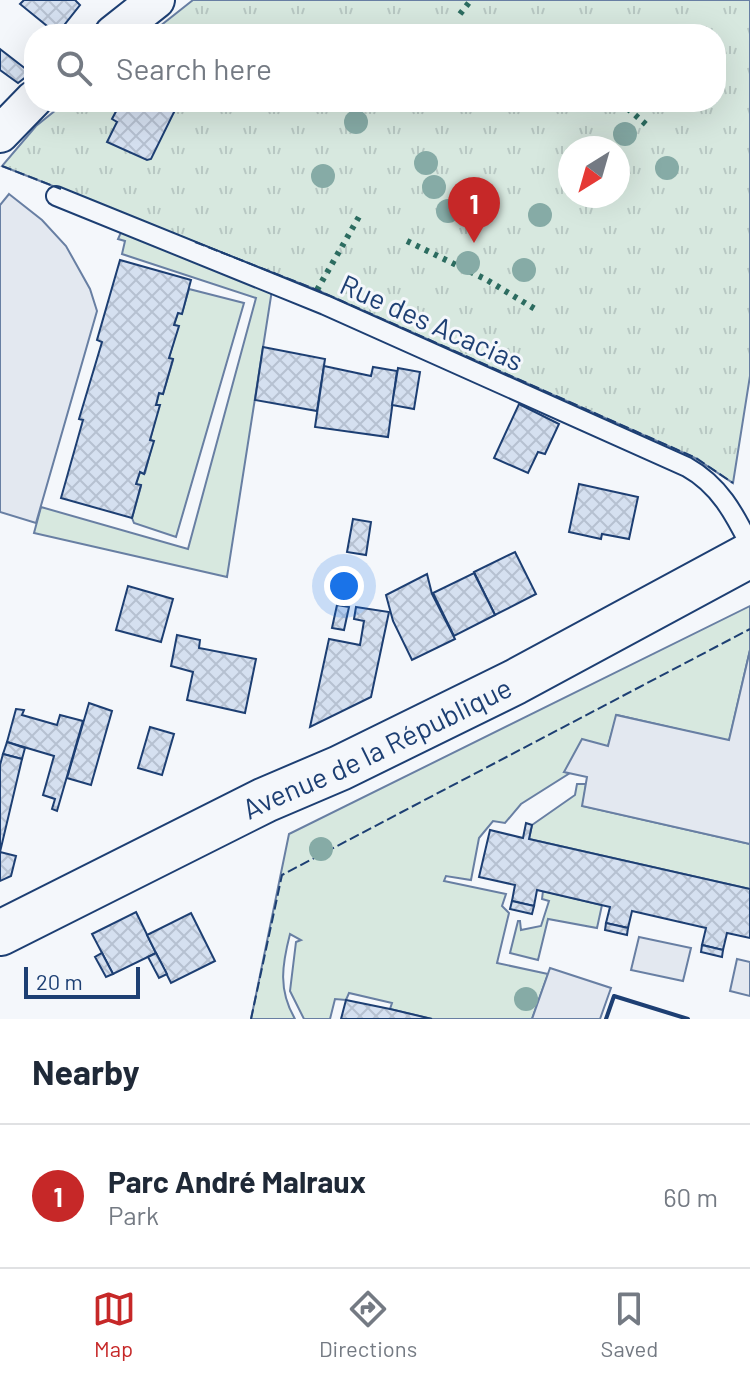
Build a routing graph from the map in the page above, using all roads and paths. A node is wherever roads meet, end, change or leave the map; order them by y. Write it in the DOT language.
graph roads {
  1 [pos="156,0"];
  2 [pos="126,24"];
  3 [pos="24,109"];
  4 [pos="0,134"];
  5 [pos="56,196"];
  6 [pos="750,545"];
  7 [pos="750,555"];
  8 [pos="0,933"];
  1 -- 2 [label="street"];
  3 -- 4 [label="street"];
  5 -- 6 [label="lane, Rue des Acacias"];
  7 -- 8 [label="street, Avenue de la République"];
}
